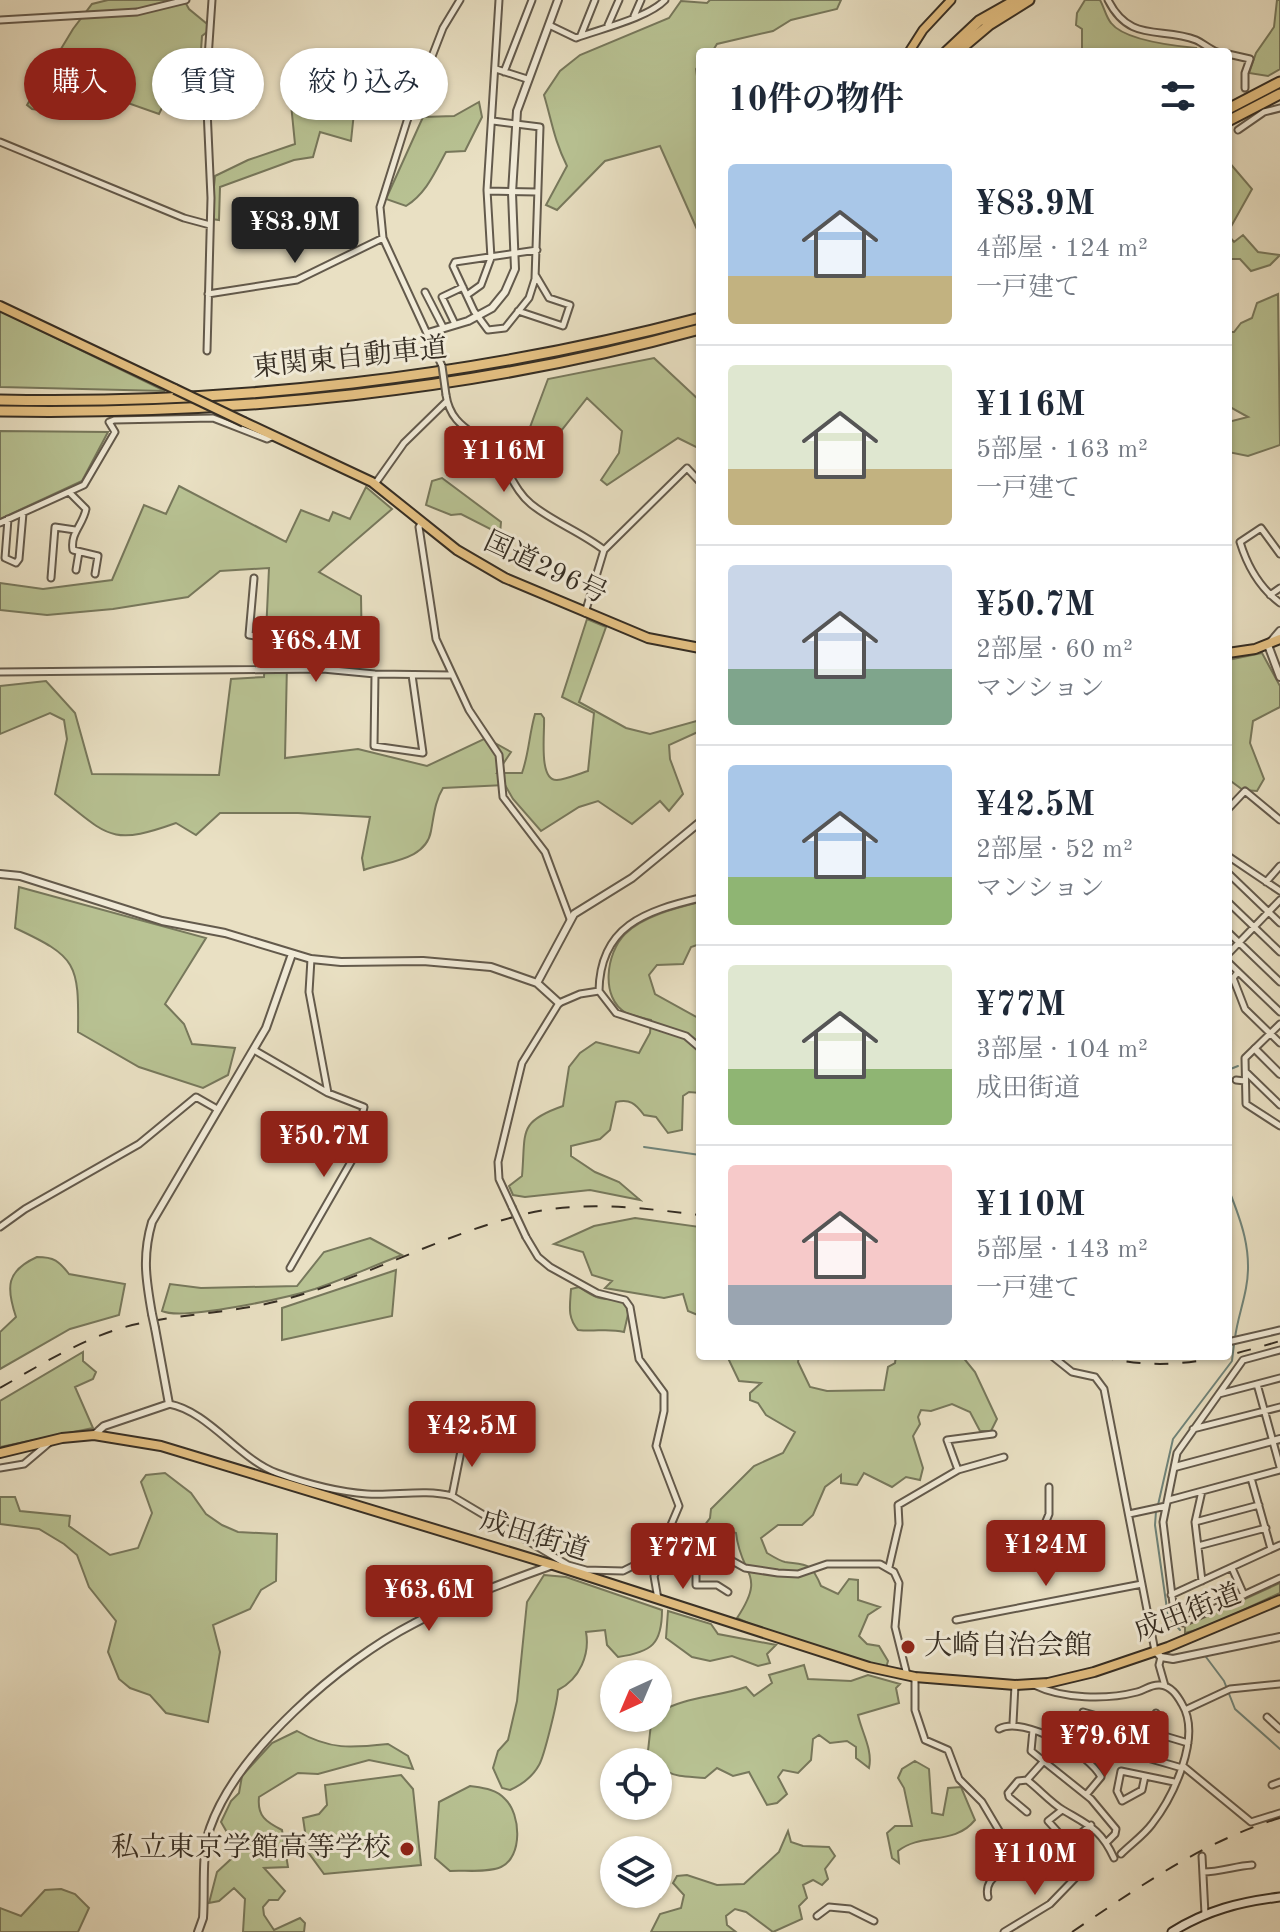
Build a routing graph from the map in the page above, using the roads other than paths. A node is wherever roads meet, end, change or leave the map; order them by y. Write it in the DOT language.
graph roads {
  1 [pos="186,0"];
  2 [pos="212,0"];
  3 [pos="460,0"];
  4 [pos="499,0"];
  5 [pos="532,0"];
  6 [pos="558,0"];
  7 [pos="595,0"];
  8 [pos="619,0"];
  9 [pos="641,0"];
  10 [pos="665,0"];
  11 [pos="944,0"];
  12 [pos="951,0"];
  13 [pos="1016,0"];
  14 [pos="1029,0"];
  15 [pos="1108,0"];
  16 [pos="633,17"];
  17 [pos="0,20"];
  18 [pos="549,25"];
  19 [pos="608,26"];
  20 [pos="581,36"];
  21 [pos="909,48"];
  22 [pos="910,48"];
  23 [pos="950,48"];
  24 [pos="962,48"];
  25 [pos="1207,48"];
  26 [pos="1232,55"];
  27 [pos="496,69"];
  28 [pos="504,72"];
  29 [pos="527,79"];
  30 [pos="1280,82"];
  31 [pos="1245,88"];
  32 [pos="1280,94"];
  33 [pos="1232,107"];
  34 [pos="1280,108"];
  35 [pos="493,121"];
  36 [pos="1232,121"];
  37 [pos="1232,123"];
  38 [pos="516,124"];
  39 [pos="0,142"];
  40 [pos="487,191"];
  41 [pos="537,192"];
  42 [pos="512,193"];
  43 [pos="210,225"];
  44 [pos="383,238"];
  45 [pos="537,250"];
  46 [pos="515,254"];
  47 [pos="491,258"];
  48 [pos="535,275"];
  49 [pos="463,287"];
  50 [pos="425,292"];
  51 [pos="208,294"];
  52 [pos="467,295"];
  53 [pos="0,306"];
  54 [pos="518,311"];
  55 [pos="477,316"];
  56 [pos="696,319"];
  57 [pos="455,324"];
  58 [pos="443,327"];
  59 [pos="696,330"];
  60 [pos="428,333"];
  61 [pos="207,351"];
  62 [pos="447,398"];
  63 [pos="0,400"];
  64 [pos="0,411"];
  65 [pos="274,436"];
  66 [pos="696,478"];
  67 [pos="375,484"];
  68 [pos="69,492"];
  69 [pos="23,513"];
  70 [pos="8,519"];
  71 [pos="422,522"];
  72 [pos="0,523"];
  73 [pos="76,530"];
  74 [pos="604,550"];
  75 [pos="79,552"];
  76 [pos="1280,554"];
  77 [pos="76,570"];
  78 [pos="95,574"];
  79 [pos="51,578"];
  80 [pos="254,578"];
  81 [pos="1280,588"];
  82 [pos="1270,595"];
  83 [pos="1280,603"];
  84 [pos="585,613"];
  85 [pos="1280,631"];
  86 [pos="1280,639"];
  87 [pos="1268,645"];
  88 [pos="696,647"];
  89 [pos="1232,652"];
  90 [pos="259,669"];
  91 [pos="0,672"];
  92 [pos="375,674"];
  93 [pos="412,675"];
  94 [pos="452,675"];
  95 [pos="1280,677"];
  96 [pos="1232,805"];
  97 [pos="1280,820"];
  98 [pos="696,825"];
  99 [pos="1232,859"];
  100 [pos="1280,866"];
  101 [pos="0,874"];
  102 [pos="1232,877"];
  103 [pos="1266,882"];
  104 [pos="1280,891"];
  105 [pos="696,899"];
  106 [pos="1280,900"];
  107 [pos="1232,906"];
  108 [pos="1269,912"];
  109 [pos="570,919"];
  110 [pos="1280,923"];
  111 [pos="1254,928"];
  112 [pos="1232,936"];
  113 [pos="1239,943"];
  114 [pos="1232,950"];
  115 [pos="1280,952"];
  116 [pos="292,954"];
  117 [pos="311,959"];
  118 [pos="1232,966"];
  119 [pos="1238,972"];
  120 [pos="1280,982"];
  121 [pos="537,983"];
  122 [pos="599,991"];
  123 [pos="559,1003"];
  124 [pos="1280,1012"];
  125 [pos="1280,1024"];
  126 [pos="1270,1033"];
  127 [pos="1280,1043"];
  128 [pos="696,1045"];
  129 [pos="1255,1049"];
  130 [pos="254,1050"];
  131 [pos="1245,1072"];
  132 [pos="1280,1074"];
  133 [pos="1236,1080"];
  134 [pos="1245,1081"];
  135 [pos="328,1093"];
  136 [pos="1280,1105"];
  137 [pos="217,1109"];
  138 [pos="1280,1126"];
  139 [pos="0,1227"];
  140 [pos="290,1268"];
  141 [pos="1280,1330"];
  142 [pos="1232,1341"];
  143 [pos="1280,1350"];
  144 [pos="1057,1360"];
  145 [pos="1280,1378"];
  146 [pos="1257,1384"];
  147 [pos="1217,1395"];
  148 [pos="169,1404"];
  149 [pos="1280,1407"];
  150 [pos="1265,1412"];
  151 [pos="1192,1429"];
  152 [pos="470,1434"];
  153 [pos="993,1434"];
  154 [pos="94,1435"];
  155 [pos="1277,1440"];
  156 [pos="51,1441"];
  157 [pos="0,1453"];
  158 [pos="1004,1457"];
  159 [pos="1175,1467"];
  160 [pos="0,1468"];
  161 [pos="1280,1469"];
  162 [pos="958,1470"];
  163 [pos="1251,1478"];
  164 [pos="1049,1487"];
  165 [pos="1202,1491"];
  166 [pos="452,1496"];
  167 [pos="1167,1503"];
  168 [pos="1259,1505"];
  169 [pos="1129,1514"];
  170 [pos="1195,1522"];
  171 [pos="1044,1526"];
  172 [pos="1266,1528"];
  173 [pos="1280,1545"];
  174 [pos="1198,1546"];
  175 [pos="696,1548"];
  176 [pos="668,1549"];
  177 [pos="1271,1549"];
  178 [pos="553,1565"];
  179 [pos="566,1567"];
  180 [pos="889,1567"];
  181 [pos="1232,1568"];
  182 [pos="1280,1578"];
  183 [pos="1202,1581"];
  184 [pos="1142,1584"];
  185 [pos="728,1592"];
  186 [pos="1171,1595"];
  187 [pos="1244,1595"];
  188 [pos="657,1600"];
  189 [pos="1280,1600"];
  190 [pos="956,1620"];
  191 [pos="1280,1637"];
  192 [pos="1158,1654"];
  193 [pos="911,1677"];
  194 [pos="1033,1684"];
  195 [pos="1280,1684"];
  196 [pos="1015,1685"];
  197 [pos="1165,1686"];
  198 [pos="1185,1710"];
  199 [pos="1156,1713"];
  200 [pos="1267,1717"];
  201 [pos="1013,1723"];
  202 [pos="999,1729"];
  203 [pos="1280,1729"];
  204 [pos="1033,1730"];
  205 [pos="1151,1732"];
  206 [pos="1075,1738"];
  207 [pos="1188,1743"];
  208 [pos="1072,1750"];
  209 [pos="1043,1762"];
  210 [pos="1182,1767"];
  211 [pos="1145,1776"];
  212 [pos="1027,1780"];
  213 [pos="1174,1782"];
  214 [pos="1280,1782"];
  215 [pos="1272,1785"];
  216 [pos="1086,1795"];
  217 [pos="1062,1810"];
  218 [pos="1027,1812"];
  219 [pos="1280,1813"];
  220 [pos="1091,1825"];
  221 [pos="1107,1842"];
  222 [pos="1068,1843"];
  223 [pos="1121,1854"];
  224 [pos="1014,1856"];
  225 [pos="1202,1856"];
  226 [pos="1072,1857"];
  227 [pos="1114,1858"];
  228 [pos="1252,1865"];
  229 [pos="1203,1872"];
  230 [pos="988,1897"];
  231 [pos="1280,1897"];
  232 [pos="1205,1914"];
  233 [pos="817,1916"];
  234 [pos="874,1921"];
  235 [pos="198,1932"];
  236 [pos="1004,1932"];
  237 [pos="1172,1932"];
  1 -- 17 [label="street"];
  2 -- 43 [label="street"];
  3 -- 44 [label="street"];
  4 -- 27 [label="street"];
  5 -- 28 [label="street"];
  6 -- 18 [label="street"];
  7 -- 20 [label="street"];
  8 -- 19 [label="street"];
  9 -- 16 [label="street"];
  10 -- 16 [label="street"];
  11 -- 21 [label="main road"];
  12 -- 22 [label="main road"];
  13 -- 23 [label="highway"];
  14 -- 24 [label="highway"];
  15 -- 25 [label="street"];
  16 -- 19 [label="street"];
  18 -- 20 [label="street"];
  18 -- 29 [label="street"];
  19 -- 20 [label="street"];
  26 -- 31 [label="street"];
  27 -- 28 [label="street"];
  27 -- 35 [label="street"];
  28 -- 29 [label="street"];
  29 -- 38 [label="street"];
  30 -- 33 [label="highway"];
  32 -- 36 [label="highway"];
  34 -- 37 [label="street"];
  35 -- 38 [label="street"];
  35 -- 40 [label="street"];
  38 -- 41 [label="street"];
  38 -- 42 [label="street"];
  39 -- 43 [label="street"];
  40 -- 42 [label="street"];
  40 -- 47 [label="street"];
  41 -- 42 [label="street"];
  41 -- 45 [label="street"];
  42 -- 46 [label="street"];
  43 -- 51 [label="street"];
  44 -- 51 [label="street"];
  44 -- 60 [label="street"];
  45 -- 46 [label="street"];
  45 -- 48 [label="street"];
  46 -- 47 [label="street"];
  46 -- 55 [label="street"];
  47 -- 49 [label="street"];
  47 -- 52 [label="street"];
  48 -- 54 [label="street"];
  48 -- 54 [label="street"];
  49 -- 52 [label="street"];
  49 -- 57 [label="street"];
  50 -- 58 [label="street"];
  51 -- 61 [label="street"];
  52 -- 55 [label="street"];
  53 -- 65 [label="highway, 国道296号, bridge"];
  54 -- 55 [label="street"];
  55 -- 57 [label="street"];
  56 -- 63 [label="highway, 東関東自動車道"];
  57 -- 58 [label="street"];
  58 -- 60 [label="street"];
  59 -- 64 [label="highway, 東関東自動車道"];
  60 -- 62 [label="street, bridge"];
  62 -- 67 [label="street"];
  62 -- 74 [label="street"];
  65 -- 67 [label="highway, 国道296号"];
  65 -- 68 [label="street"];
  66 -- 74 [label="street"];
  67 -- 71 [label="highway, 国道296号"];
  68 -- 69 [label="street"];
  68 -- 73 [label="street"];
  69 -- 70 [label="street"];
  69 -- 70 [label="street"];
  70 -- 72 [label="street"];
  71 -- 84 [label="highway, 国道296号"];
  71 -- 94 [label="street"];
  73 -- 75 [label="street"];
  73 -- 79 [label="street"];
  74 -- 84 [label="street"];
  75 -- 77 [label="street"];
  75 -- 78 [label="street"];
  76 -- 82 [label="street"];
  80 -- 90 [label="street"];
  81 -- 82 [label="street"];
  82 -- 83 [label="street"];
  84 -- 88 [label="highway, 国道296号"];
  85 -- 87 [label="street"];
  86 -- 87 [label="highway"];
  87 -- 89 [label="highway"];
  87 -- 95 [label="street"];
  90 -- 91 [label="street"];
  90 -- 92 [label="street"];
  92 -- 93 [label="street"];
  92 -- 93 [label="street"];
  93 -- 94 [label="street"];
  94 -- 109 [label="street"];
  96 -- 97 [label="street"];
  98 -- 109 [label="street"];
  99 -- 103 [label="street"];
  100 -- 103 [label="street"];
  101 -- 116 [label="street"];
  102 -- 108 [label="street"];
  103 -- 104 [label="street"];
  105 -- 122 [label="street"];
  106 -- 108 [label="street"];
  107 -- 111 [label="street"];
  108 -- 110 [label="street"];
  108 -- 111 [label="street"];
  109 -- 121 [label="street"];
  111 -- 113 [label="street"];
  111 -- 115 [label="street"];
  112 -- 113 [label="street"];
  113 -- 114 [label="street"];
  113 -- 120 [label="street"];
  116 -- 117 [label="street"];
  116 -- 130 [label="street"];
  117 -- 121 [label="street"];
  117 -- 135 [label="street"];
  118 -- 119 [label="street"];
  119 -- 124 [label="street"];
  119 -- 126 [label="street"];
  121 -- 123 [label="street"];
  122 -- 123 [label="street"];
  122 -- 128 [label="street"];
  123 -- 176 [label="street, bridge"];
  125 -- 126 [label="street"];
  126 -- 127 [label="street"];
  126 -- 129 [label="street"];
  129 -- 131 [label="street"];
  129 -- 132 [label="street"];
  130 -- 135 [label="street"];
  130 -- 137 [label="street"];
  131 -- 134 [label="street"];
  131 -- 136 [label="street"];
  133 -- 134 [label="street"];
  134 -- 138 [label="street"];
  135 -- 140 [label="street"];
  137 -- 139 [label="street"];
  137 -- 148 [label="street, bridge"];
  141 -- 142 [label="street"];
  143 -- 147 [label="street"];
  144 -- 169 [label="street"];
  145 -- 146 [label="street"];
  146 -- 147 [label="street"];
  146 -- 150 [label="street"];
  147 -- 151 [label="street"];
  148 -- 154 [label="street"];
  148 -- 166 [label="street"];
  149 -- 150 [label="street"];
  150 -- 151 [label="street"];
  150 -- 155 [label="street"];
  151 -- 159 [label="street"];
  152 -- 166 [label="street"];
  153 -- 162 [label="street"];
  154 -- 156 [label="highway, 成田街道"];
  154 -- 178 [label="highway, 成田街道"];
  155 -- 159 [label="street"];
  155 -- 161 [label="street"];
  156 -- 157 [label="highway, 成田街道"];
  156 -- 160 [label="street"];
  158 -- 162 [label="street"];
  159 -- 167 [label="street"];
  161 -- 163 [label="street"];
  162 -- 180 [label="street"];
  163 -- 165 [label="street"];
  163 -- 168 [label="street"];
  164 -- 171 [label="street"];
  165 -- 167 [label="street"];
  165 -- 170 [label="street"];
  166 -- 179 [label="street"];
  167 -- 169 [label="street"];
  167 -- 186 [label="street"];
  168 -- 170 [label="street"];
  168 -- 172 [label="street"];
  169 -- 184 [label="street"];
  170 -- 174 [label="street"];
  172 -- 174 [label="street"];
  172 -- 177 [label="street"];
  173 -- 177 [label="street"];
  174 -- 183 [label="street"];
  175 -- 176 [label="street"];
  175 -- 180 [label="street"];
  175 -- 185 [label="street"];
  176 -- 179 [label="street"];
  176 -- 188 [label="street"];
  177 -- 181 [label="street"];
  178 -- 179 [label="highway, 成田街道"];
  178 -- 235 [label="street"];
  179 -- 188 [label="highway, 成田街道"];
  180 -- 193 [label="street"];
  181 -- 183 [label="street"];
  181 -- 187 [label="street"];
  182 -- 187 [label="street"];
  183 -- 186 [label="street"];
  184 -- 190 [label="street"];
  184 -- 192 [label="street"];
  186 -- 187 [label="street"];
  188 -- 193 [label="highway, 成田街道"];
  189 -- 192 [label="highway, 成田街道"];
  191 -- 192 [label="street"];
  192 -- 194 [label="highway, 成田街道"];
  192 -- 197 [label="street"];
  193 -- 196 [label="highway, 成田街道"];
  193 -- 224 [label="street"];
  194 -- 196 [label="highway, 成田街道"];
  194 -- 197 [label="street"];
  195 -- 198 [label="street"];
  196 -- 201 [label="street"];
  197 -- 198 [label="street"];
  198 -- 207 [label="street"];
  199 -- 205 [label="street"];
  200 -- 203 [label="street"];
  201 -- 202 [label="street"];
  201 -- 204 [label="street"];
  204 -- 208 [label="street"];
  204 -- 209 [label="street"];
  205 -- 207 [label="street"];
  205 -- 210 [label="street"];
  206 -- 206 [label="street"];
  206 -- 208 [label="street"];
  207 -- 210 [label="street"];
  208 -- 216 [label="street"];
  209 -- 212 [label="street"];
  209 -- 216 [label="street"];
  210 -- 213 [label="street"];
  210 -- 219 [label="street"];
  211 -- 211 [label="street"];
  211 -- 213 [label="street"];
  212 -- 217 [label="street"];
  212 -- 218 [label="street"];
  213 -- 223 [label="street"];
  214 -- 215 [label="street"];
  216 -- 221 [label="street"];
  217 -- 220 [label="street"];
  217 -- 222 [label="street"];
  220 -- 221 [label="street"];
  220 -- 222 [label="street"];
  221 -- 227 [label="street"];
  222 -- 226 [label="street"];
  224 -- 226 [label="street"];
  224 -- 230 [label="street"];
  225 -- 229 [label="street"];
  226 -- 236 [label="street"];
  228 -- 229 [label="street"];
  229 -- 232 [label="street"];
  231 -- 232 [label="main road"];
  232 -- 237 [label="main road"];
  233 -- 234 [label="street"];
}
